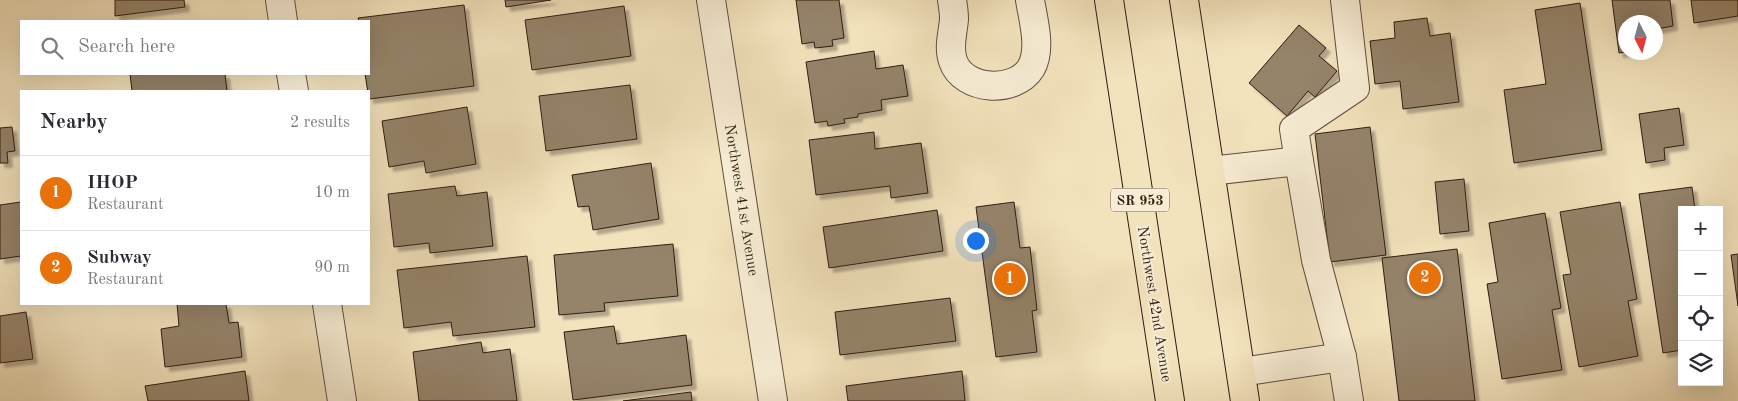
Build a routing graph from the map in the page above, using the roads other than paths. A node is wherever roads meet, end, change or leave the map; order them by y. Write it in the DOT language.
graph roads {
  1 [pos="280,0"];
  2 [pos="711,0"];
  3 [pos="952,0"];
  4 [pos="1030,0"];
  5 [pos="1108,0"];
  6 [pos="1184,0"];
  7 [pos="1345,0"];
  8 [pos="283,20"];
  9 [pos="291,75"];
  10 [pos="294,90"];
  11 [pos="1299,161"];
  12 [pos="1210,171"];
  13 [pos="327,305"];
  14 [pos="1342,357"];
  15 [pos="1241,372"];
  16 [pos="342,401"];
  17 [pos="773,401"];
  18 [pos="1170,401"];
  19 [pos="1245,401"];
  20 [pos="1349,401"];
  1 -- 8 [label="street"];
  2 -- 17 [label="street, Northwest 41st Avenue"];
  3 -- 4 [label="street"];
  5 -- 18 [label="main road, Northwest 42nd Avenue / SR 953"];
  6 -- 12 [label="main road"];
  7 -- 11 [label="street"];
  9 -- 10 [label="street"];
  11 -- 12 [label="street"];
  11 -- 14 [label="street"];
  12 -- 15 [label="main road"];
  13 -- 16 [label="street"];
  14 -- 15 [label="street"];
  14 -- 20 [label="street"];
  15 -- 19 [label="main road"];
}
